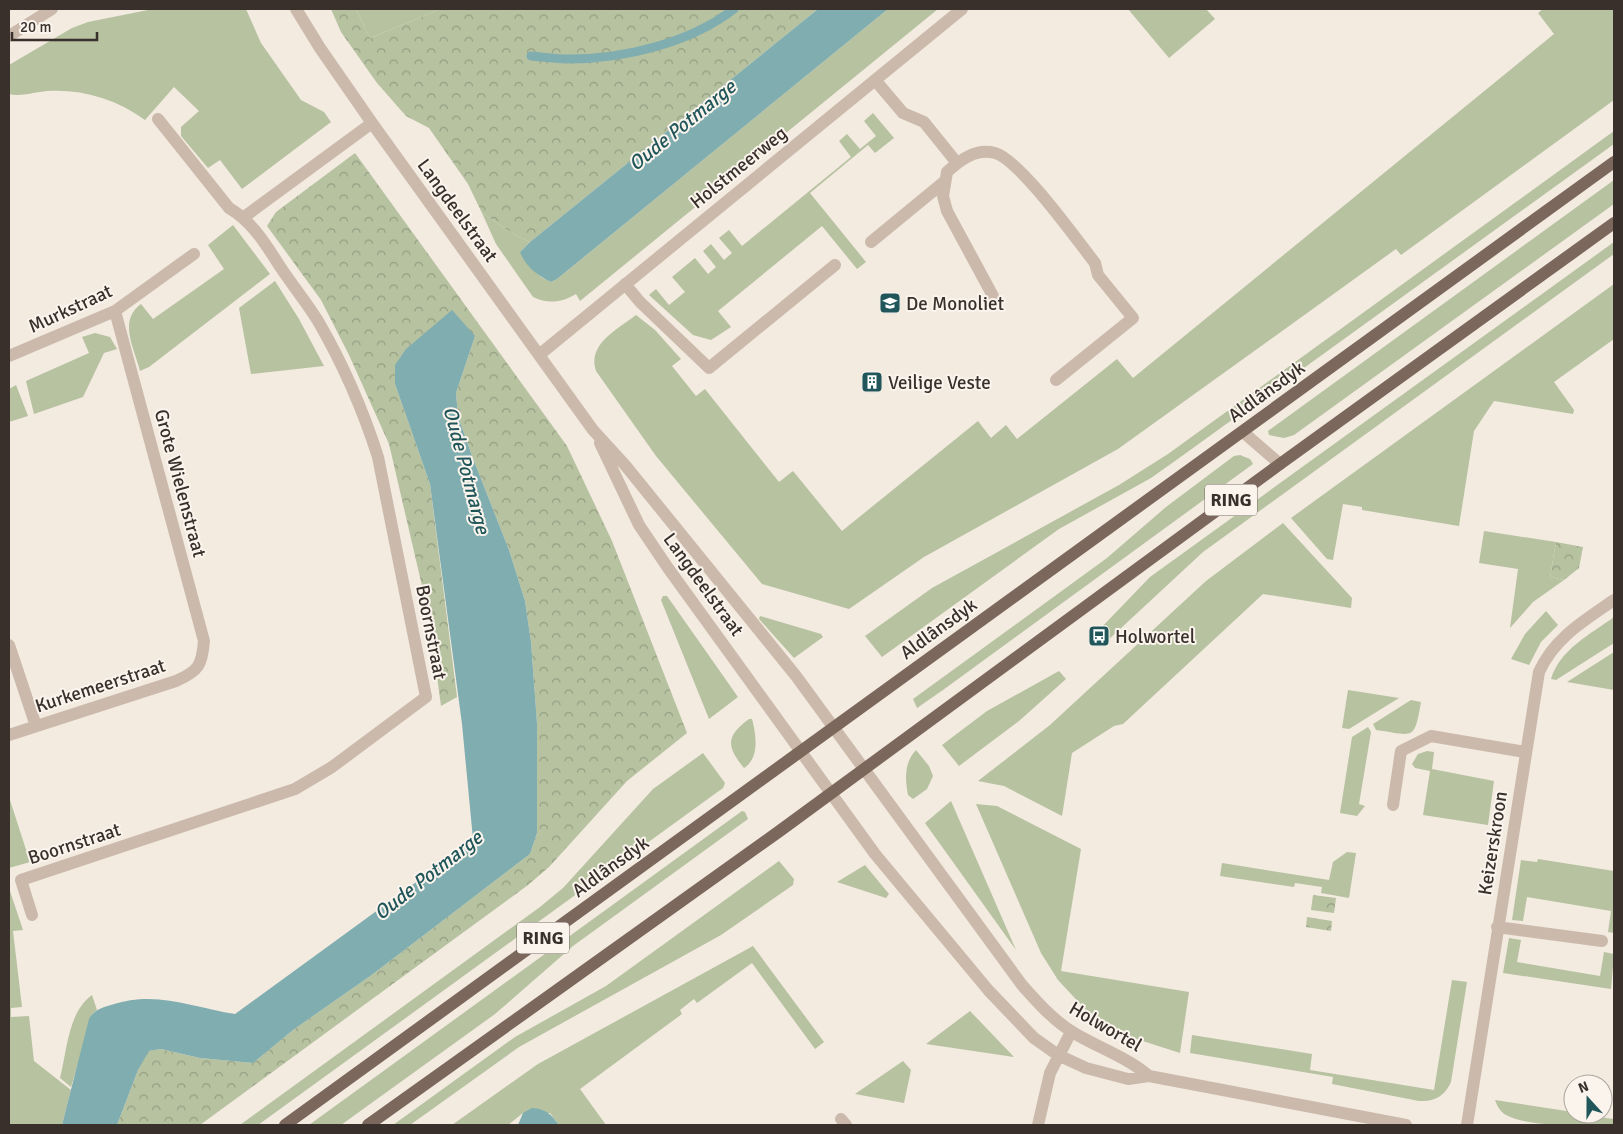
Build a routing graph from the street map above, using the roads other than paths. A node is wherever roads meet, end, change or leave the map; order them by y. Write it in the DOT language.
graph roads {
  1 [pos="296,9"];
  2 [pos="962,9"];
  3 [pos="50,10"];
  4 [pos="9,36"];
  5 [pos="875,80"];
  6 [pos="158,119"];
  7 [pos="372,123"];
  8 [pos="1614,162"];
  9 [pos="957,163"];
  10 [pos="944,182"];
  11 [pos="244,217"];
  12 [pos="1614,224"];
  13 [pos="871,242"];
  14 [pos="194,254"];
  15 [pos="835,265"];
  16 [pos="625,284"];
  17 [pos="993,296"];
  18 [pos="115,310"];
  19 [pos="539,354"];
  20 [pos="9,356"];
  21 [pos="1056,380"];
  22 [pos="594,430"];
  23 [pos="1243,432"];
  24 [pos="1280,464"];
  25 [pos="1614,600"];
  26 [pos="9,645"];
  27 [pos="200,666"];
  28 [pos="36,726"];
  29 [pos="833,727"];
  30 [pos="9,735"];
  31 [pos="801,750"];
  32 [pos="1525,752"];
  33 [pos="863,769"];
  34 [pos="831,793"];
  35 [pos="1393,805"];
  36 [pos="32,915"];
  37 [pos="1497,927"];
  38 [pos="1602,941"];
  39 [pos="1072,1032"];
  40 [pos="1058,1055"];
  41 [pos="1149,1076"];
  42 [pos="284,1125"];
  43 [pos="368,1125"];
  44 [pos="1038,1125"];
  45 [pos="1406,1125"];
  46 [pos="1466,1125"];
  1 -- 7 [label="street, Langdeelstraat"];
  2 -- 5 [label="street, Holstmeerweg"];
  3 -- 4 [label="street"];
  5 -- 9 [label="street"];
  5 -- 16 [label="street, Holstmeerweg"];
  6 -- 11 [label="street"];
  7 -- 11 [label="street"];
  7 -- 19 [label="street, Langdeelstraat"];
  8 -- 23 [label="main road, Aldlânsdyk / RING"];
  9 -- 10 [label="street"];
  9 -- 21 [label="street"];
  10 -- 13 [label="street"];
  10 -- 17 [label="street"];
  11 -- 36 [label="street, Boornstraat"];
  12 -- 24 [label="main road, RING"];
  14 -- 18 [label="street, Murkstraat"];
  15 -- 16 [label="street"];
  16 -- 19 [label="street, Holstmeerweg"];
  18 -- 20 [label="street, Murkstraat"];
  18 -- 27 [label="street, Grote Wielenstraat"];
  19 -- 22 [label="street, Langdeelstraat"];
  22 -- 29 [label="street, Langdeelstraat"];
  22 -- 31 [label="street, Langdeelstraat"];
  23 -- 24 [label="street"];
  23 -- 29 [label="main road, Aldlânsdyk / RING"];
  24 -- 33 [label="main road, RING"];
  25 -- 32 [label="street, Keizerskroon"];
  26 -- 28 [label="street"];
  27 -- 28 [label="street, Kurkemeerstraat"];
  28 -- 30 [label="street, Kurkemeerstraat"];
  29 -- 31 [label="main road, Aldlânsdyk / RING"];
  29 -- 33 [label="street, Langdeelstraat"];
  31 -- 34 [label="street, Langdeelstraat"];
  31 -- 42 [label="main road, Aldlânsdyk / RING"];
  32 -- 35 [label="street"];
  32 -- 37 [label="street, Keizerskroon"];
  33 -- 34 [label="main road, RING"];
  33 -- 39 [label="street, Holwortel"];
  34 -- 40 [label="street, Holwortel"];
  34 -- 43 [label="main road, RING"];
  37 -- 38 [label="street"];
  37 -- 46 [label="street, Keizerskroon"];
  39 -- 40 [label="street"];
  39 -- 41 [label="street, Holwortel"];
  40 -- 41 [label="street, Holwortel"];
  40 -- 44 [label="street"];
  41 -- 45 [label="street, Holwortel"];
}
